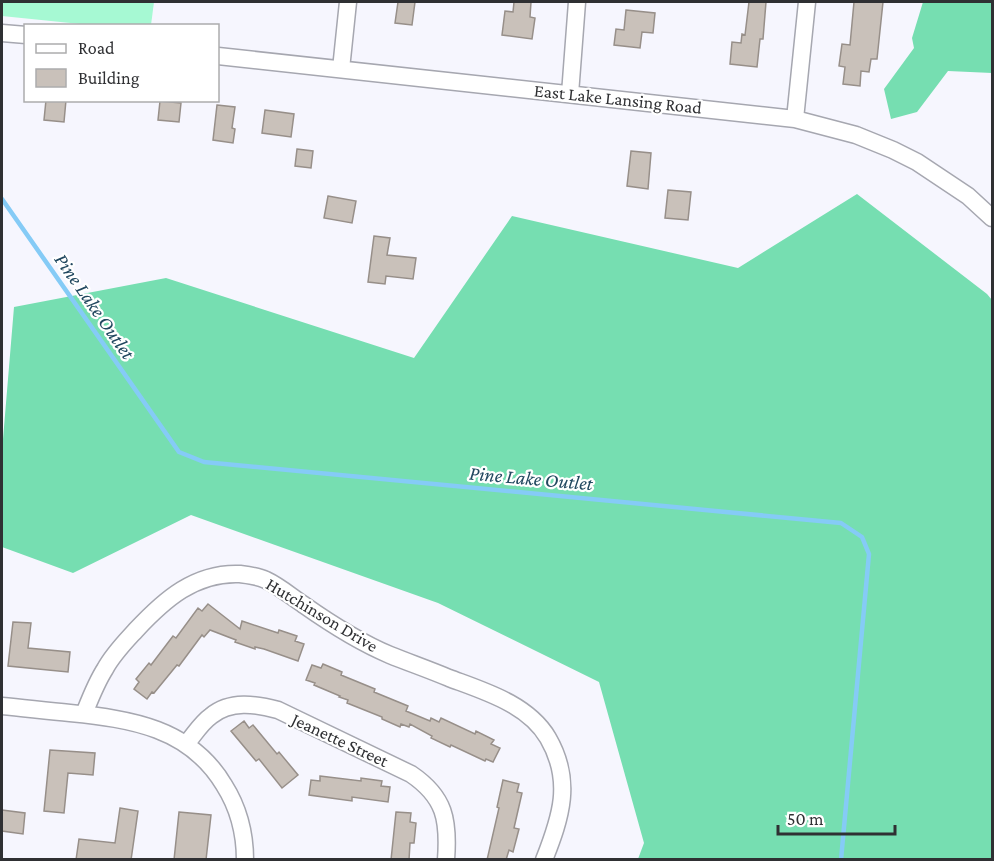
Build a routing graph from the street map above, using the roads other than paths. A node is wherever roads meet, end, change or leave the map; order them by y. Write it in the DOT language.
graph roads {
  1 [pos="348,2"];
  2 [pos="577,2"];
  3 [pos="807,2"];
  4 [pos="2,33"];
  5 [pos="24,35"];
  6 [pos="219,56"];
  7 [pos="341,69"];
  8 [pos="570,94"];
  9 [pos="795,119"];
  10 [pos="993,218"];
  11 [pos="2,706"];
  12 [pos="84,714"];
  13 [pos="186,744"];
  14 [pos="245,860"];
  15 [pos="446,860"];
  16 [pos="544,860"];
  1 -- 7 [label="street"];
  2 -- 8 [label="street"];
  3 -- 9 [label="street"];
  4 -- 5 [label="street"];
  6 -- 7 [label="street, East Lake Lansing Road"];
  7 -- 8 [label="street, East Lake Lansing Road"];
  8 -- 9 [label="street, East Lake Lansing Road"];
  9 -- 10 [label="street, East Lake Lansing Road"];
  11 -- 12 [label="street"];
  12 -- 13 [label="street"];
  12 -- 16 [label="street, Hutchinson Drive"];
  13 -- 14 [label="street"];
  13 -- 15 [label="street, Jeanette Street"];
}
